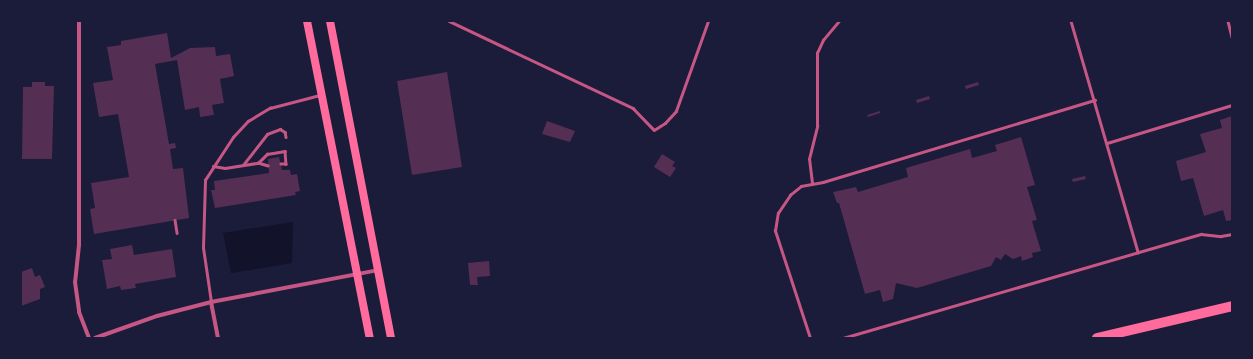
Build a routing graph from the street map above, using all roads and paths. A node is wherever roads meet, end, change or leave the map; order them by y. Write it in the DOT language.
graph roads {
  1 [pos="79,21"];
  2 [pos="307,21"];
  3 [pos="330,21"];
  4 [pos="450,21"];
  5 [pos="708,21"];
  6 [pos="839,21"];
  7 [pos="1071,21"];
  8 [pos="1228,21"];
  9 [pos="1232,37"];
  10 [pos="321,94"];
  11 [pos="1095,100"];
  12 [pos="1232,105"];
  13 [pos="286,137"];
  14 [pos="1107,143"];
  15 [pos="258,163"];
  16 [pos="281,164"];
  17 [pos="243,165"];
  18 [pos="213,166"];
  19 [pos="268,166"];
  20 [pos="812,183"];
  21 [pos="175,220"];
  22 [pos="178,233"];
  23 [pos="1232,234"];
  24 [pos="1138,252"];
  25 [pos="378,270"];
  26 [pos="357,274"];
  27 [pos="211,302"];
  28 [pos="1232,306"];
  29 [pos="88,338"];
  30 [pos="95,338"];
  31 [pos="218,338"];
  32 [pos="370,338"];
  33 [pos="391,338"];
  34 [pos="810,338"];
  35 [pos="843,338"];
  36 [pos="1097,338"];
  1 -- 29 [label="street"];
  2 -- 10 [label="main road"];
  3 -- 25 [label="main road"];
  4 -- 5 [label="lane"];
  6 -- 20 [label="lane"];
  7 -- 11 [label="lane"];
  8 -- 9 [label="lane"];
  10 -- 18 [label="lane"];
  10 -- 26 [label="main road"];
  11 -- 14 [label="lane"];
  11 -- 20 [label="lane"];
  12 -- 14 [label="lane"];
  13 -- 17 [label="lane"];
  14 -- 24 [label="lane"];
  15 -- 16 [label="lane"];
  15 -- 17 [label="lane"];
  15 -- 19 [label="lane"];
  17 -- 18 [label="lane"];
  18 -- 27 [label="lane"];
  20 -- 34 [label="lane"];
  21 -- 22 [label="lane"];
  23 -- 24 [label="lane"];
  24 -- 35 [label="lane"];
  25 -- 26 [label="street"];
  25 -- 33 [label="main road"];
  26 -- 27 [label="street"];
  26 -- 32 [label="main road"];
  27 -- 30 [label="street"];
  27 -- 31 [label="street"];
  28 -- 36 [label="highway"];
}
